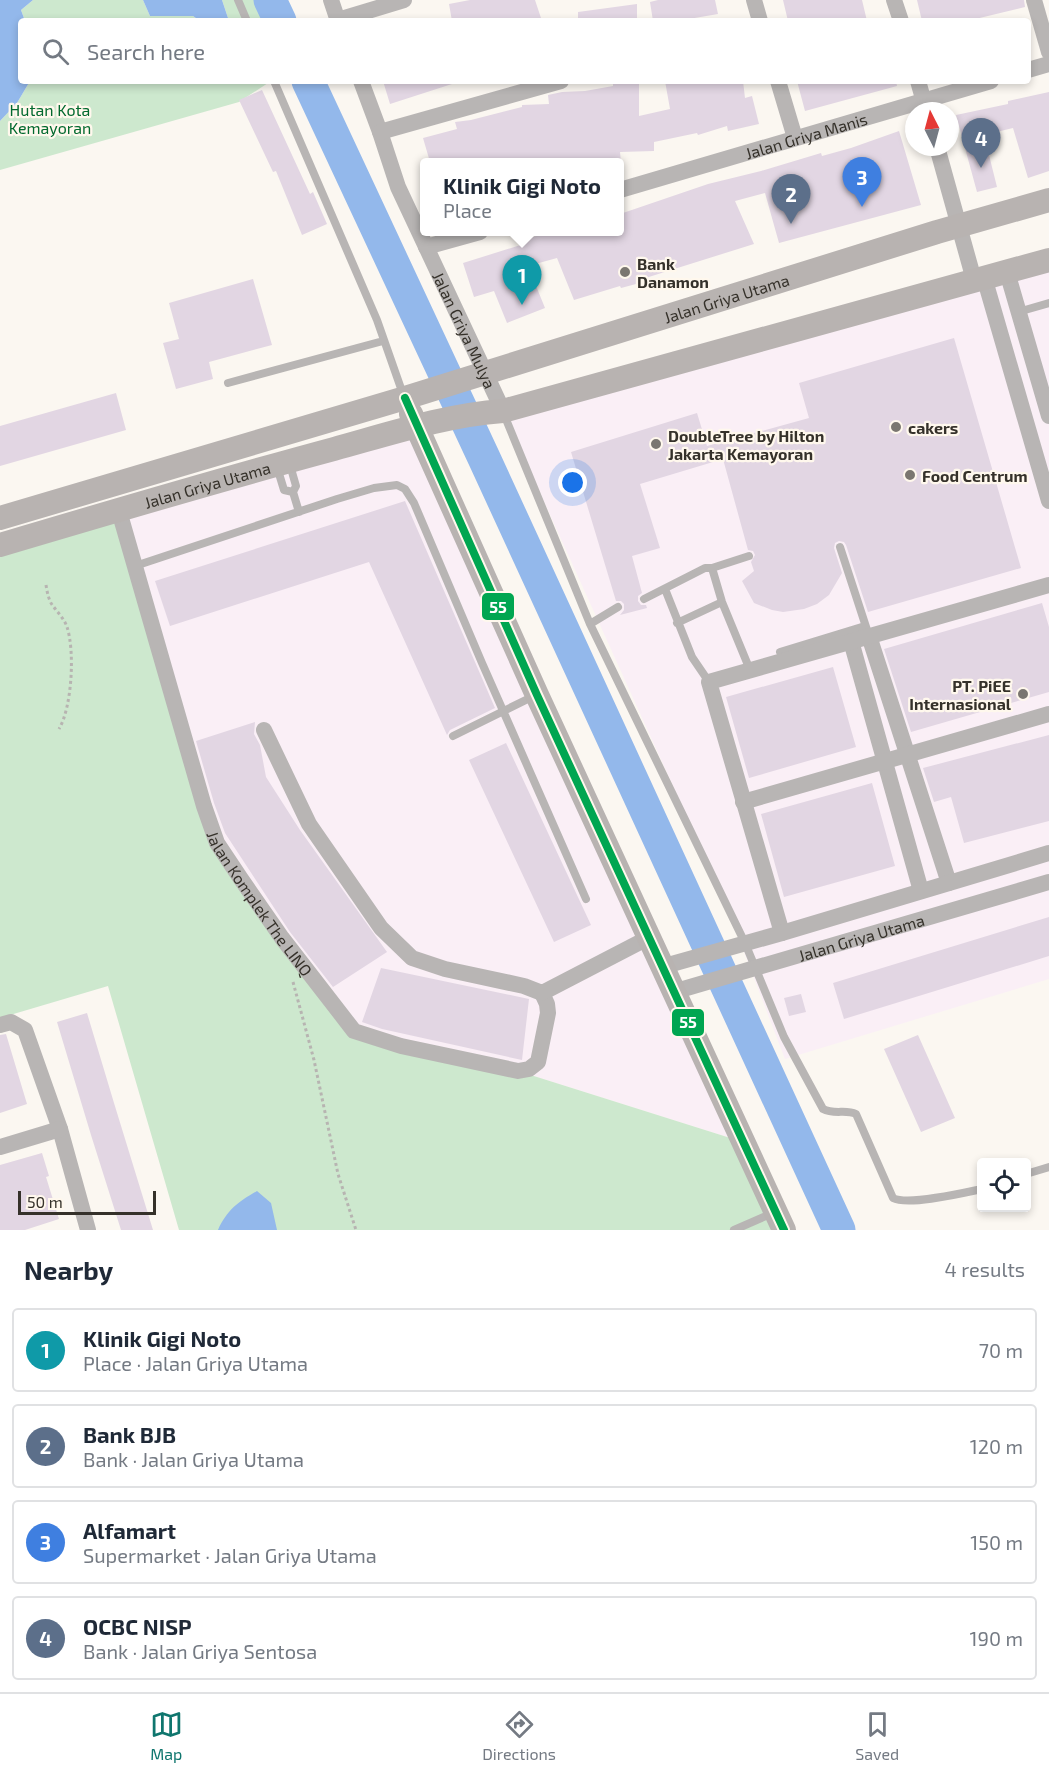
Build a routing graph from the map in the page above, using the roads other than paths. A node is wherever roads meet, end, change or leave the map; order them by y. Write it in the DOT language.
graph roads {
  1 [pos="238,0"];
  2 [pos="330,0"];
  3 [pos="404,0"];
  4 [pos="754,0"];
  5 [pos="894,0"];
  6 [pos="1034,0"];
  7 [pos="247,18"];
  8 [pos="337,18"];
  9 [pos="345,18"];
  10 [pos="759,18"];
  11 [pos="900,18"];
  12 [pos="1049,52"];
  13 [pos="1049,64"];
  14 [pos="1031,69"];
  15 [pos="275,84"];
  16 [pos="362,84"];
  17 [pos="550,84"];
  18 [pos="779,84"];
  19 [pos="919,84"];
  20 [pos="983,84"];
  21 [pos="924,102"];
  22 [pos="936,102"];
  23 [pos="905,111"];
  24 [pos="380,132"];
  25 [pos="795,138"];
  26 [pos="939,156"];
  27 [pos="624,189"];
  28 [pos="1049,200"];
  29 [pos="958,226"];
  30 [pos="420,235"];
  31 [pos="420,236"];
  32 [pos="464,236"];
  33 [pos="426,248"];
  34 [pos="1049,260"];
  35 [pos="988,276"];
  36 [pos="1049,303"];
  37 [pos="1018,312"];
  38 [pos="383,341"];
  39 [pos="480,374"];
  40 [pos="228,383"];
  41 [pos="408,397"];
  42 [pos="495,412"];
  43 [pos="1049,416"];
  44 [pos="422,426"];
  45 [pos="282,463"];
  46 [pos="293,492"];
  47 [pos="1049,501"];
  48 [pos="119,511"];
  49 [pos="299,512"];
  50 [pos="0,518"];
  51 [pos="0,545"];
  52 [pos="840,547"];
  53 [pos="749,556"];
  54 [pos="135,566"];
  55 [pos="712,568"];
  56 [pos="1049,585"];
  57 [pos="665,589"];
  58 [pos="644,599"];
  59 [pos="722,602"];
  60 [pos="618,607"];
  61 [pos="677,623"];
  62 [pos="590,624"];
  63 [pos="867,631"];
  64 [pos="850,641"];
  65 [pos="780,652"];
  66 [pos="750,670"];
  67 [pos="709,682"];
  68 [pos="537,695"];
  69 [pos="504,712"];
  70 [pos="1049,714"];
  71 [pos="264,730"];
  72 [pos="453,736"];
  73 [pos="907,754"];
  74 [pos="885,761"];
  75 [pos="743,802"];
  76 [pos="1049,853"];
  77 [pos="949,882"];
  78 [pos="1049,882"];
  79 [pos="921,891"];
  80 [pos="586,899"];
  81 [pos="782,933"];
  82 [pos="648,938"];
  83 [pos="741,944"];
  84 [pos="666,965"];
  85 [pos="750,969"];
  86 [pos="677,991"];
  87 [pos="542,993"];
  88 [pos="0,1025"];
  89 [pos="60,1129"];
  90 [pos="0,1147"];
  91 [pos="1049,1167"];
  92 [pos="1031,1172"];
  93 [pos="977,1190"];
  94 [pos="779,1221"];
  95 [pos="88,1230"];
  96 [pos="734,1230"];
  1 -- 7 [label="lane"];
  2 -- 8 [label="street"];
  3 -- 9 [label="street"];
  4 -- 10 [label="street"];
  5 -- 11 [label="street"];
  6 -- 12 [label="street"];
  13 -- 14 [label="street"];
  15 -- 38 [label="lane"];
  16 -- 24 [label="street, Jalan Griya Mulya"];
  17 -- 24 [label="street"];
  18 -- 25 [label="street"];
  19 -- 21 [label="street"];
  20 -- 22 [label="street, Jalan Griya Manis"];
  23 -- 25 [label="street, Jalan Griya Manis"];
  24 -- 30 [label="street, Jalan Griya Mulya"];
  25 -- 27 [label="street, Jalan Griya Manis"];
  26 -- 29 [label="street"];
  28 -- 29 [label="main road, Jalan Griya Utama"];
  29 -- 35 [label="street"];
  29 -- 39 [label="main road, Jalan Griya Utama"];
  31 -- 33 [label="street, Jalan Griya Mulya"];
  32 -- 33 [label="street"];
  33 -- 39 [label="street, Jalan Griya Mulya"];
  34 -- 35 [label="main road, Jalan Griya Utama"];
  35 -- 37 [label="street"];
  35 -- 42 [label="main road, Jalan Griya Utama"];
  35 -- 47 [label="street"];
  36 -- 37 [label="lane"];
  37 -- 43 [label="street"];
  38 -- 40 [label="lane"];
  38 -- 41 [label="lane"];
  39 -- 41 [label="main road, Jalan Griya Utama"];
  39 -- 42 [label="street, Jalan Griya Mulya"];
  41 -- 44 [label="main road"];
  41 -- 50 [label="main road, Jalan Griya Utama"];
  42 -- 44 [label="main road, Jalan Griya Utama"];
  42 -- 62 [label="lane"];
  44 -- 45 [label="main road, Jalan Griya Utama"];
  44 -- 68 [label="main road"];
  45 -- 46 [label="lane"];
  45 -- 46 [label="lane"];
  45 -- 48 [label="main road, Jalan Griya Utama"];
  46 -- 49 [label="lane"];
  48 -- 51 [label="main road, Jalan Griya Utama"];
  48 -- 54 [label="street, Jalan Komplek The LINQ"];
  49 -- 54 [label="lane"];
  49 -- 69 [label="lane"];
  52 -- 63 [label="lane"];
  53 -- 55 [label="lane"];
  54 -- 87 [label="street, Jalan Komplek The LINQ"];
  55 -- 57 [label="lane"];
  55 -- 59 [label="lane"];
  56 -- 63 [label="street"];
  57 -- 58 [label="lane"];
  57 -- 61 [label="lane"];
  59 -- 61 [label="lane"];
  59 -- 66 [label="lane"];
  60 -- 62 [label="lane"];
  61 -- 67 [label="lane"];
  62 -- 83 [label="lane"];
  63 -- 64 [label="street"];
  63 -- 65 [label="lane"];
  63 -- 73 [label="street"];
  64 -- 66 [label="street"];
  64 -- 74 [label="street, Jalan Griya Utama"];
  66 -- 67 [label="street"];
  67 -- 75 [label="street, Jalan Griya Utama"];
  68 -- 69 [label="lane"];
  68 -- 82 [label="main road"];
  69 -- 72 [label="lane"];
  69 -- 80 [label="lane"];
  70 -- 73 [label="street"];
  71 -- 87 [label="street"];
  73 -- 74 [label="street"];
  73 -- 77 [label="street"];
  74 -- 75 [label="street"];
  74 -- 79 [label="street, Jalan Griya Utama"];
  75 -- 81 [label="street, Jalan Griya Utama"];
  76 -- 77 [label="street, Jalan Griya Utama"];
  77 -- 79 [label="street, Jalan Griya Utama"];
  78 -- 85 [label="street, Jalan Griya Utama"];
  79 -- 81 [label="street, Jalan Griya Utama"];
  81 -- 83 [label="street, Jalan Griya Utama"];
  82 -- 84 [label="main road"];
  82 -- 87 [label="street"];
  83 -- 84 [label="street, Jalan Griya Utama"];
  83 -- 85 [label="lane"];
  84 -- 86 [label="main road"];
  85 -- 86 [label="street, Jalan Griya Utama"];
  85 -- 93 [label="lane"];
  86 -- 94 [label="main road"];
  88 -- 89 [label="street"];
  89 -- 90 [label="street"];
  89 -- 95 [label="street"];
  91 -- 92 [label="lane"];
  94 -- 96 [label="lane"];
}
